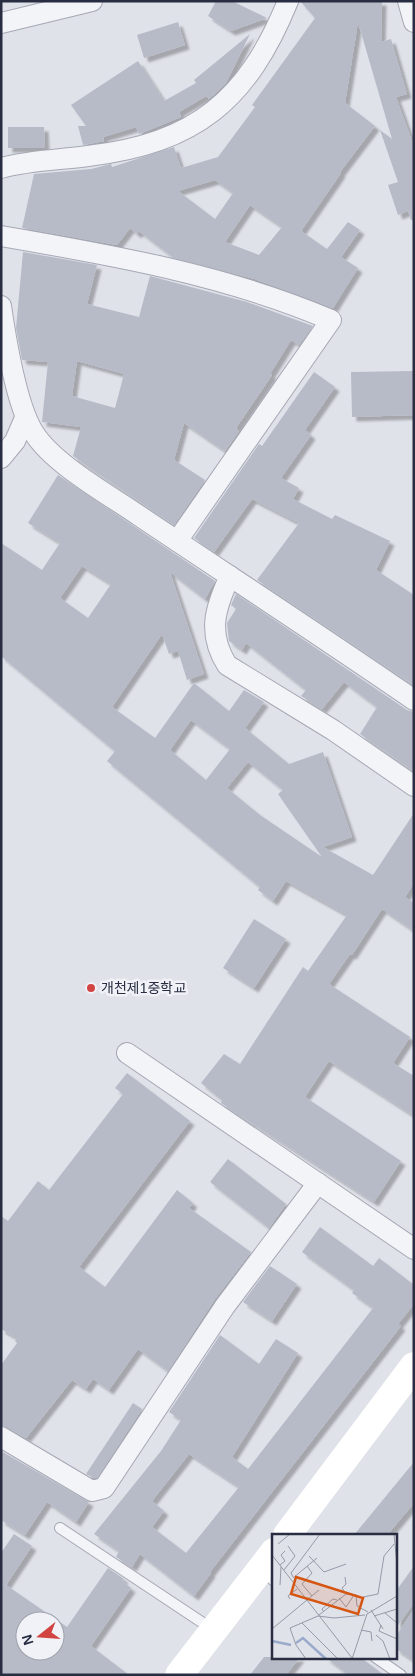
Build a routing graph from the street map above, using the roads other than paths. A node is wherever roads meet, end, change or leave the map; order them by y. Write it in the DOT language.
graph roads {
  1 [pos="92,1"];
  2 [pos="288,1"];
  3 [pos="408,1"];
  4 [pos="414,22"];
  5 [pos="1,23"];
  6 [pos="1,168"];
  7 [pos="1,236"];
  8 [pos="1,306"];
  9 [pos="25,418"];
  10 [pos="1,458"];
  11 [pos="178,541"];
  12 [pos="230,576"];
  13 [pos="414,700"];
  14 [pos="414,786"];
  15 [pos="127,1053"];
  16 [pos="318,1183"];
  17 [pos="414,1249"];
  18 [pos="414,1366"];
  19 [pos="1,1437"];
  20 [pos="60,1528"];
  21 [pos="288,1534"];
  22 [pos="269,1568"];
  23 [pos="213,1630"];
  24 [pos="376,1658"];
  25 [pos="179,1675"];
  26 [pos="401,1675"];
  1 -- 5 [label="street"];
  2 -- 6 [label="street"];
  3 -- 4 [label="street"];
  7 -- 11 [label="street"];
  8 -- 9 [label="street"];
  9 -- 10 [label="street"];
  9 -- 11 [label="street"];
  11 -- 12 [label="street"];
  12 -- 13 [label="street"];
  12 -- 14 [label="street"];
  15 -- 16 [label="street"];
  16 -- 17 [label="street"];
  16 -- 19 [label="street"];
  18 -- 21 [label="main road"];
  20 -- 23 [label="lane"];
  22 -- 23 [label="main road"];
  23 -- 25 [label="main road"];
  24 -- 26 [label="lane"];
}
